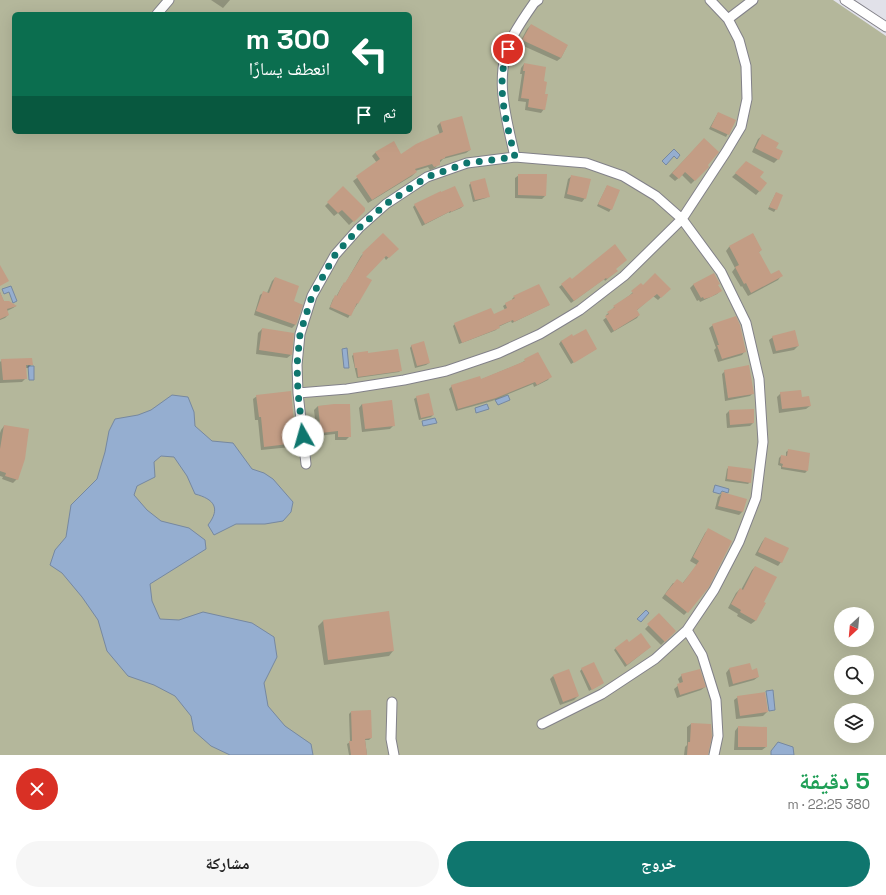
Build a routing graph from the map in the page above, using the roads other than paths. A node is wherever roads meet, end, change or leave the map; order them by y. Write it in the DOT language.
graph roads {
  1 [pos="169,0"];
  2 [pos="538,0"];
  3 [pos="710,0"];
  4 [pos="753,0"];
  5 [pos="845,0"];
  6 [pos="159,12"];
  7 [pos="728,19"];
  8 [pos="886,27"];
  9 [pos="515,157"];
  10 [pos="682,219"];
  11 [pos="298,393"];
  12 [pos="306,464"];
  13 [pos="686,630"];
  14 [pos="392,702"];
  15 [pos="542,724"];
  16 [pos="394,755"];
  17 [pos="714,755"];
  1 -- 6 [label="street"];
  2 -- 9 [label="street"];
  3 -- 7 [label="street"];
  4 -- 7 [label="street"];
  5 -- 8 [label="street"];
  7 -- 10 [label="street"];
  9 -- 10 [label="street"];
  9 -- 11 [label="street"];
  10 -- 11 [label="street"];
  10 -- 13 [label="street"];
  11 -- 12 [label="street"];
  13 -- 15 [label="street"];
  13 -- 17 [label="street"];
  14 -- 16 [label="street"];
}
